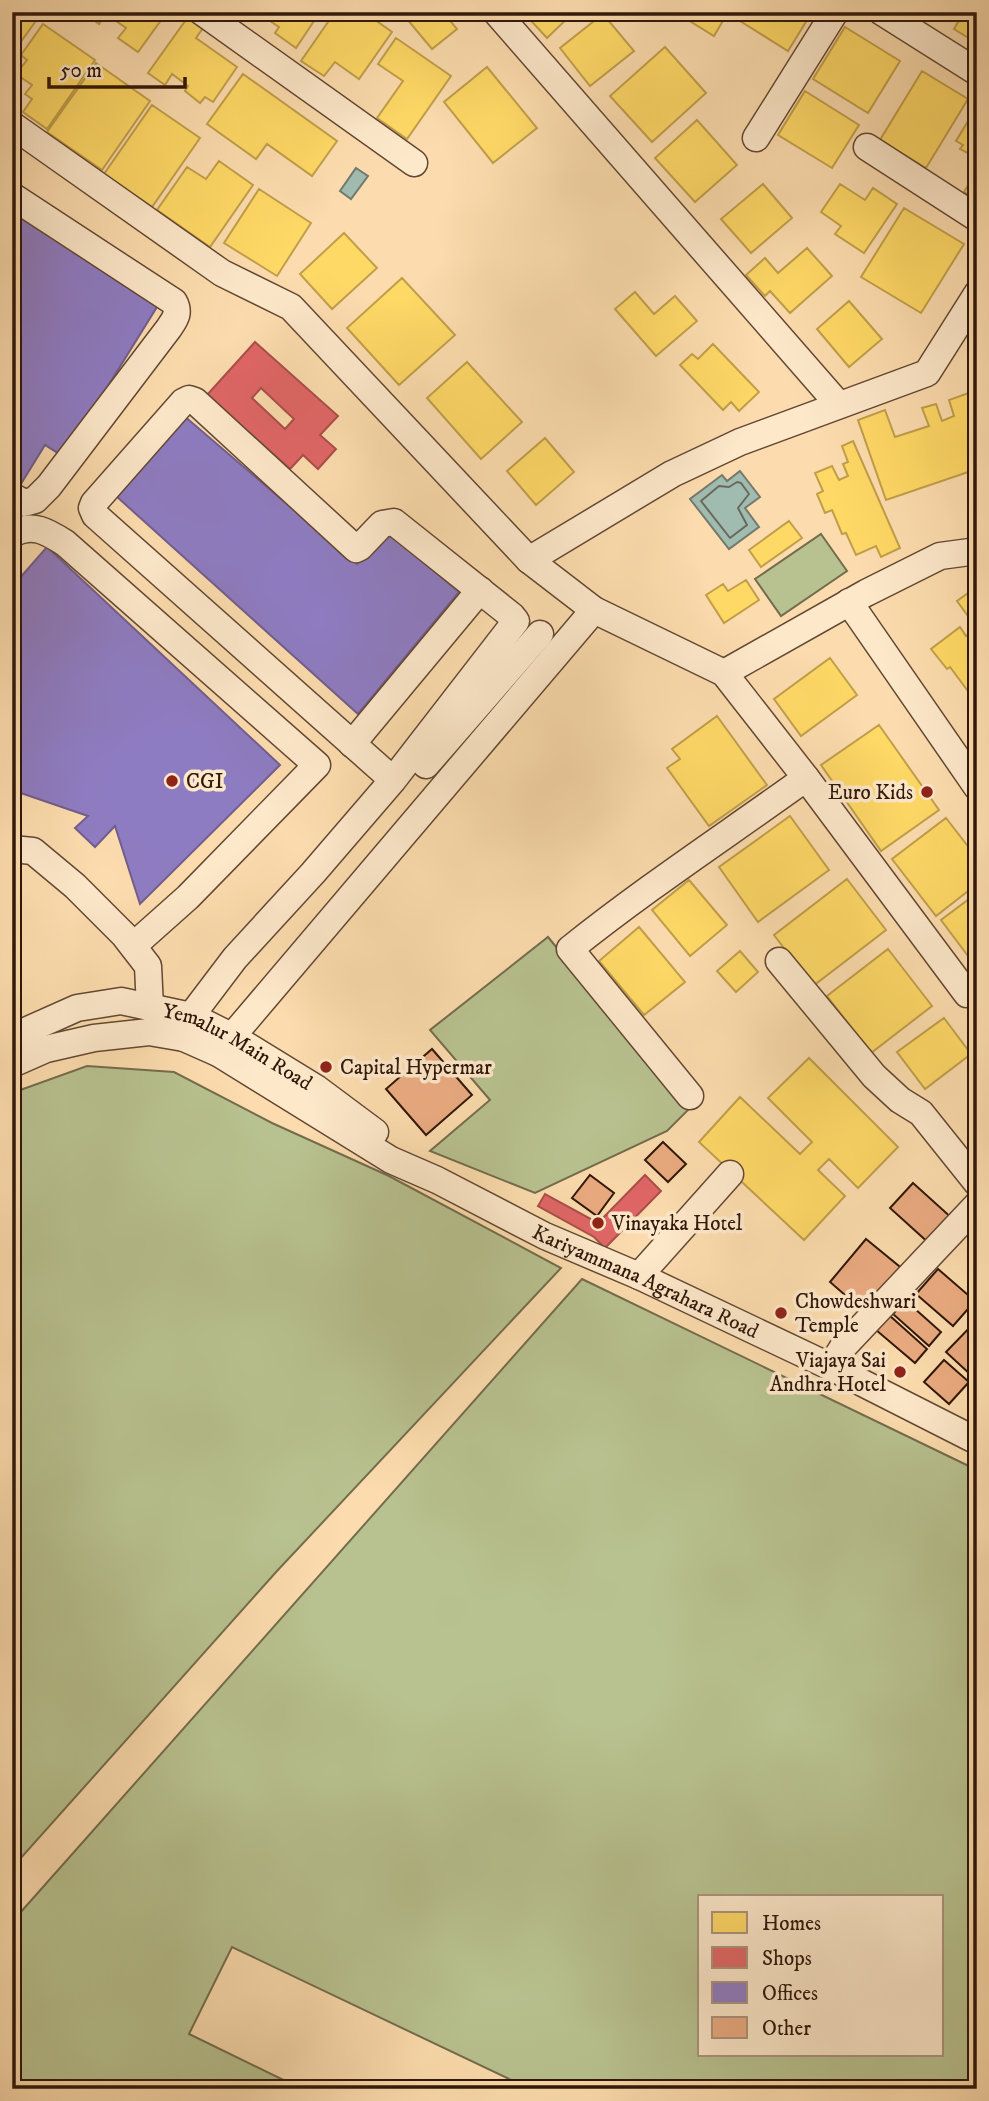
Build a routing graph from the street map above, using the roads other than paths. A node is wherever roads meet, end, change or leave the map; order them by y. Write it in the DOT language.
graph roads {
  1 [pos="202,12"];
  2 [pos="496,12"];
  3 [pos="835,12"];
  4 [pos="889,14"];
  5 [pos="977,72"];
  6 [pos="12,125"];
  7 [pos="755,138"];
  8 [pos="867,148"];
  9 [pos="414,163"];
  10 [pos="12,197"];
  11 [pos="977,218"];
  12 [pos="976,298"];
  13 [pos="839,405"];
  14 [pos="12,496"];
  15 [pos="12,534"];
  16 [pos="977,551"];
  17 [pos="529,560"];
  18 [pos="480,590"];
  19 [pos="849,602"];
  20 [pos="594,610"];
  21 [pos="540,634"];
  22 [pos="724,673"];
  23 [pos="352,744"];
  24 [pos="806,778"];
  25 [pos="393,780"];
  26 [pos="977,787"];
  27 [pos="12,849"];
  28 [pos="133,946"];
  29 [pos="779,961"];
  30 [pos="977,994"];
  31 [pos="150,997"];
  32 [pos="18,1028"];
  33 [pos="192,1029"];
  34 [pos="224,1044"];
  35 [pos="12,1064"];
  36 [pos="690,1096"];
  37 [pos="730,1174"];
  38 [pos="437,1180"];
  39 [pos="977,1183"];
  40 [pos="977,1205"];
  41 [pos="639,1276"];
  42 [pos="831,1367"];
  43 [pos="977,1441"];
  1 -- 9 [label="street"];
  2 -- 13 [label="street"];
  3 -- 7 [label="street"];
  4 -- 5 [label="street"];
  6 -- 17 [label="street"];
  8 -- 11 [label="street"];
  10 -- 14 [label="street"];
  12 -- 13 [label="street"];
  13 -- 17 [label="street"];
  15 -- 28 [label="street"];
  16 -- 19 [label="street"];
  17 -- 20 [label="street"];
  18 -- 23 [label="street"];
  18 -- 23 [label="street"];
  18 -- 25 [label="street"];
  19 -- 22 [label="street"];
  19 -- 26 [label="street"];
  20 -- 22 [label="street"];
  20 -- 34 [label="street"];
  21 -- 33 [label="street"];
  22 -- 24 [label="street"];
  23 -- 25 [label="street"];
  24 -- 30 [label="street"];
  24 -- 36 [label="street"];
  25 -- 33 [label="street"];
  27 -- 28 [label="street"];
  28 -- 31 [label="street"];
  29 -- 39 [label="street"];
  31 -- 32 [label="street, Yemalur Main Road"];
  31 -- 33 [label="street, Yemalur Main Road"];
  33 -- 34 [label="street, Yemalur Main Road"];
  33 -- 35 [label="street"];
  34 -- 38 [label="street, Kariyammana Agrahara Road"];
  34 -- 38 [label="street, Yemalur Main Road"];
  37 -- 41 [label="street"];
  38 -- 41 [label="street, Kariyammana Agrahara Road"];
  40 -- 42 [label="street"];
  41 -- 42 [label="street, Kariyammana Agrahara Road"];
  42 -- 43 [label="street, Kariyammana Agrahara Road"];
}
